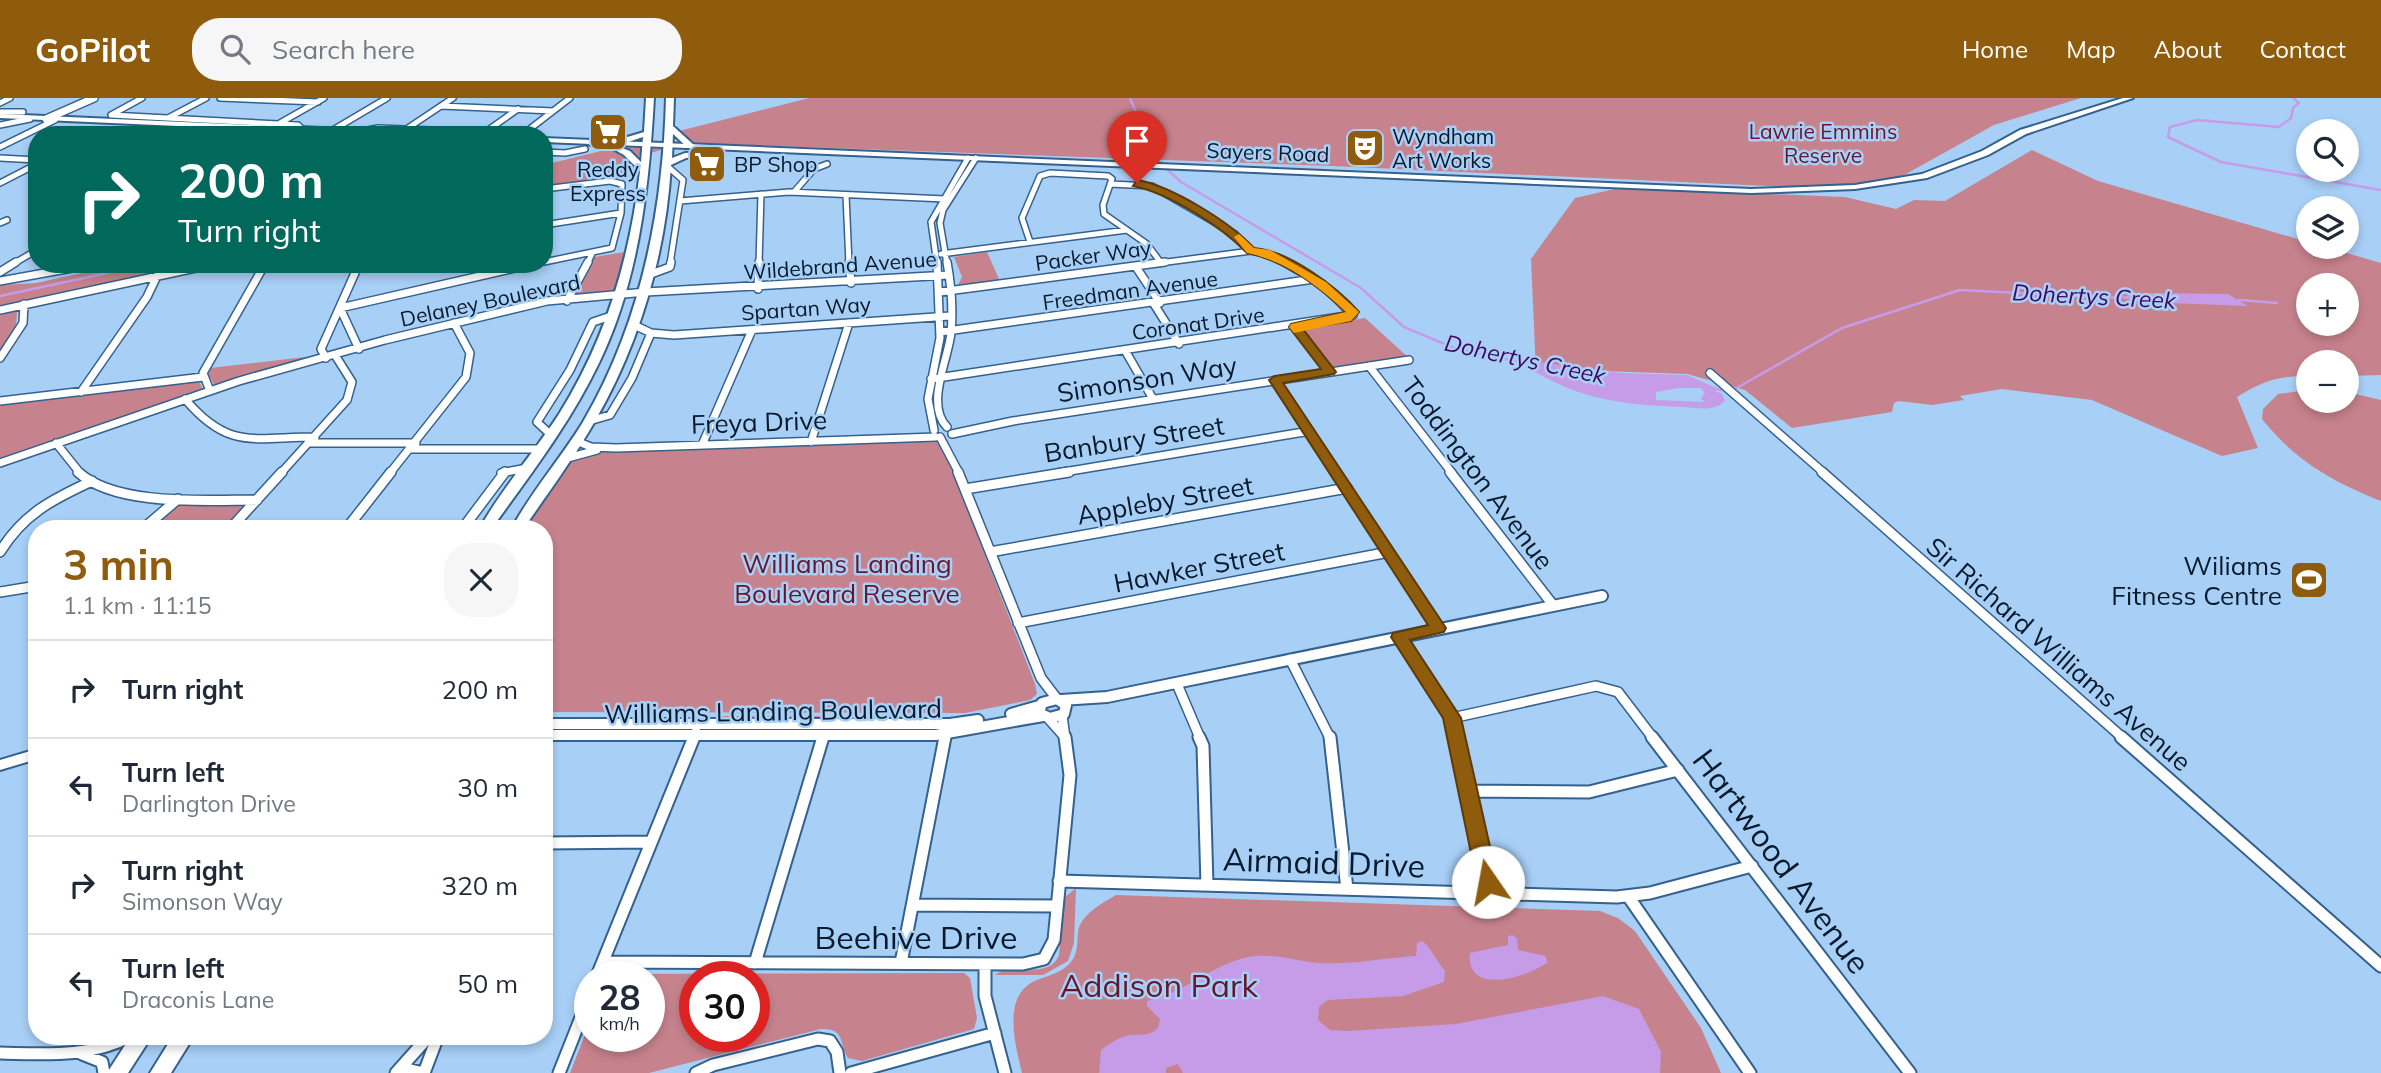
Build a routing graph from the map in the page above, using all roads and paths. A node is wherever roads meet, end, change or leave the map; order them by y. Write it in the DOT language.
graph roads {
  1 [pos="10,98"];
  2 [pos="95,98"];
  3 [pos="142,98"];
  4 [pos="206,98"];
  5 [pos="220,98"];
  6 [pos="324,98"];
  7 [pos="387,98"];
  8 [pos="453,98"];
  9 [pos="570,98"];
  10 [pos="650,98"];
  11 [pos="670,98"];
  12 [pos="2130,98"];
  13 [pos="318,102"];
  14 [pos="0,103"];
  15 [pos="441,106"];
  16 [pos="519,109"];
  17 [pos="553,111"];
  18 [pos="23,112"];
  19 [pos="0,115"];
  20 [pos="30,119"];
  21 [pos="53,119"];
  22 [pos="107,119"];
  23 [pos="167,119"];
  24 [pos="92,121"];
  25 [pos="0,125"];
  26 [pos="39,126"];
  27 [pos="88,126"];
  28 [pos="192,126"];
  29 [pos="204,126"];
  30 [pos="237,126"];
  31 [pos="283,126"];
  32 [pos="348,126"];
  33 [pos="411,126"];
  34 [pos="496,126"];
  35 [pos="534,126"];
  36 [pos="670,127"];
  37 [pos="28,131"];
  38 [pos="648,133"];
  39 [pos="553,141"];
  40 [pos="0,145"];
  41 [pos="587,145"];
  42 [pos="691,146"];
  43 [pos="553,147"];
  44 [pos="646,148"];
  45 [pos="619,150"];
  46 [pos="553,152"];
  47 [pos="720,154"];
  48 [pos="927,156"];
  49 [pos="668,157"];
  50 [pos="0,158"];
  51 [pos="972,158"];
  52 [pos="28,161"];
  53 [pos="827,164"];
  54 [pos="1151,165"];
  55 [pos="28,167"];
  56 [pos="643,169"];
  57 [pos="0,183"];
  58 [pos="1110,184"];
  59 [pos="553,189"];
  60 [pos="794,192"];
  61 [pos="761,194"];
  62 [pos="846,195"];
  63 [pos="946,199"];
  64 [pos="680,201"];
  65 [pos="621,213"];
  66 [pos="553,224"];
  67 [pos="1127,230"];
  68 [pos="932,232"];
  69 [pos="940,232"];
  70 [pos="1030,243"];
  71 [pos="1251,251"];
  72 [pos="28,253"];
  73 [pos="945,253"];
  74 [pos="592,254"];
  75 [pos="936,254"];
  76 [pos="553,260"];
  77 [pos="1161,263"];
  78 [pos="1136,267"];
  79 [pos="0,270"];
  80 [pos="44,273"];
  81 [pos="171,273"];
  82 [pos="260,273"];
  83 [pos="356,273"];
  84 [pos="493,273"];
  85 [pos="651,274"];
  86 [pos="949,275"];
  87 [pos="157,276"];
  88 [pos="939,276"];
  89 [pos="1314,279"];
  90 [pos="0,281"];
  91 [pos="850,282"];
  92 [pos="759,288"];
  93 [pos="949,291"];
  94 [pos="940,292"];
  95 [pos="645,295"];
  96 [pos="619,297"];
  97 [pos="567,300"];
  98 [pos="1157,303"];
  99 [pos="23,304"];
  100 [pos="340,308"];
  101 [pos="0,310"];
  102 [pos="614,314"];
  103 [pos="950,316"];
  104 [pos="940,317"];
  105 [pos="346,320"];
  106 [pos="333,323"];
  107 [pos="849,323"];
  108 [pos="455,325"];
  109 [pos="634,325"];
  110 [pos="1295,327"];
  111 [pos="752,330"];
  112 [pos="940,332"];
  113 [pos="951,332"];
  114 [pos="651,333"];
  115 [pos="674,335"];
  116 [pos="648,342"];
  117 [pos="1179,344"];
  118 [pos="938,347"];
  119 [pos="948,347"];
  120 [pos="359,349"];
  121 [pos="1126,352"];
  122 [pos="335,355"];
  123 [pos="0,358"];
  124 [pos="326,358"];
  125 [pos="1409,360"];
  126 [pos="1369,366"];
  127 [pos="1330,372"];
  128 [pos="1710,373"];
  129 [pos="203,377"];
  130 [pos="942,378"];
  131 [pos="931,379"];
  132 [pos="1275,380"];
  133 [pos="210,391"];
  134 [pos="81,392"];
  135 [pos="185,399"];
  136 [pos="1153,400"];
  137 [pos="0,401"];
  138 [pos="589,421"];
  139 [pos="974,428"];
  140 [pos="950,431"];
  141 [pos="1310,431"];
  142 [pos="936,434"];
  143 [pos="550,435"];
  144 [pos="579,436"];
  145 [pos="312,440"];
  146 [pos="811,442"];
  147 [pos="56,443"];
  148 [pos="702,445"];
  149 [pos="414,446"];
  150 [pos="616,448"];
  151 [pos="541,449"];
  152 [pos="950,452"];
  153 [pos="564,458"];
  154 [pos="0,463"];
  155 [pos="527,468"];
  156 [pos="92,481"];
  157 [pos="1347,488"];
  158 [pos="965,489"];
  159 [pos="178,499"];
  160 [pos="257,500"];
  161 [pos="153,520"];
  162 [pos="238,520"];
  163 [pos="354,520"];
  164 [pos="468,520"];
  165 [pos="491,520"];
  166 [pos="523,520"];
  167 [pos="0,552"];
  168 [pos="990,552"];
  169 [pos="1389,552"];
  170 [pos="28,587"];
  171 [pos="0,592"];
  172 [pos="1602,596"];
  173 [pos="1553,605"];
  174 [pos="1018,623"];
  175 [pos="1438,628"];
  176 [pos="1399,637"];
  177 [pos="1290,659"];
  178 [pos="1041,678"];
  179 [pos="1177,684"];
  180 [pos="1107,697"];
  181 [pos="1059,700"];
  182 [pos="1043,711"];
  183 [pos="1063,714"];
  184 [pos="1452,718"];
  185 [pos="705,723"];
  186 [pos="553,724"];
  187 [pos="946,734"];
  188 [pos="553,735"];
  189 [pos="694,735"];
  190 [pos="823,735"];
  191 [pos="1064,736"];
  192 [pos="28,759"];
  193 [pos="0,765"];
  194 [pos="1678,770"];
  195 [pos="1468,791"];
  196 [pos="651,842"];
  197 [pos="553,843"];
  198 [pos="1752,866"];
  199 [pos="1059,881"];
  200 [pos="1207,885"];
  201 [pos="1347,889"];
  202 [pos="1490,893"];
  203 [pos="1628,896"];
  204 [pos="913,905"];
  205 [pos="1057,906"];
  206 [pos="603,961"];
  207 [pos="756,961"];
  208 [pos="770,963"];
  209 [pos="901,963"];
  210 [pos="985,964"];
  211 [pos="2381,966"];
  212 [pos="995,1032"];
  213 [pos="574,1035"];
  214 [pos="115,1045"];
  215 [pos="136,1045"];
  216 [pos="178,1045"];
  217 [pos="421,1045"];
  218 [pos="435,1045"];
  219 [pos="0,1053"];
  220 [pos="80,1054"];
  221 [pos="104,1073"];
  222 [pos="117,1073"];
  223 [pos="160,1073"];
  224 [pos="397,1073"];
  225 [pos="424,1073"];
  226 [pos="559,1073"];
  227 [pos="696,1073"];
  228 [pos="840,1073"];
  229 [pos="851,1073"];
  230 [pos="1005,1073"];
  231 [pos="1750,1073"];
  232 [pos="1910,1073"];
  1 -- 14 [label="street"];
  2 -- 21 [label="street"];
  3 -- 22 [label="street"];
  4 -- 23 [label="street"];
  5 -- 13 [label="street"];
  6 -- 13 [label="street"];
  7 -- 32 [label="street"];
  8 -- 15 [label="street"];
  9 -- 17 [label="street"];
  10 -- 38 [label="highway"];
  11 -- 36 [label="highway"];
  12 -- 54 [label="main road, Sayers Road"];
  13 -- 31 [label="street"];
  15 -- 16 [label="street"];
  15 -- 33 [label="street"];
  16 -- 17 [label="street"];
  16 -- 34 [label="street"];
  17 -- 35 [label="street"];
  18 -- 19 [label="street"];
  19 -- 20 [label="main road"];
  19 -- 21 [label="main road"];
  20 -- 21 [label="main road"];
  20 -- 25 [label="street"];
  21 -- 22 [label="main road"];
  21 -- 24 [label="main road"];
  21 -- 26 [label="street"];
  22 -- 23 [label="street"];
  22 -- 24 [label="main road"];
  22 -- 28 [label="main road"];
  22 -- 29 [label="main road"];
  23 -- 30 [label="street"];
  24 -- 27 [label="street"];
  36 -- 42 [label="highway"];
  36 -- 49 [label="highway"];
  37 -- 40 [label="street"];
  38 -- 41 [label="highway"];
  38 -- 44 [label="highway"];
  39 -- 41 [label="main road, Sayers Road"];
  41 -- 43 [label="main road, Sayers Road"];
  41 -- 44 [label="main road, Sayers Road"];
  41 -- 45 [label="main road, Sayers Road"];
  41 -- 46 [label="street, Sayers Road"];
  42 -- 48 [label="main road, Sayers Road"];
  42 -- 49 [label="main road, Sayers Road"];
  44 -- 45 [label="main road, Sayers Road"];
  44 -- 49 [label="main road, Sayers Road"];
  44 -- 56 [label="highway"];
  45 -- 56 [label="highway"];
  47 -- 48 [label="main road, Sayers Road"];
  47 -- 49 [label="highway"];
  48 -- 51 [label="main road, Sayers Road"];
  49 -- 64 [label="street"];
  49 -- 85 [label="highway"];
  50 -- 52 [label="street"];
  51 -- 54 [label="main road, Sayers Road"];
  51 -- 63 [label="street"];
  53 -- 60 [label="street"];
  55 -- 57 [label="street"];
  56 -- 96 [label="highway"];
  58 -- 67 [label="street"];
  58 -- 70 [label="street, Coronat Drive"];
  58 -- 71 [label="street, Coronat Drive"];
  59 -- 65 [label="street"];
  60 -- 61 [label="street"];
  60 -- 62 [label="street"];
  61 -- 64 [label="street"];
  61 -- 92 [label="street"];
  62 -- 63 [label="street"];
  62 -- 91 [label="street"];
  63 -- 68 [label="street"];
  63 -- 69 [label="street"];
  64 -- 85 [label="street"];
  65 -- 66 [label="street"];
  65 -- 74 [label="street"];
  67 -- 70 [label="street"];
  67 -- 77 [label="street"];
  68 -- 69 [label="street"];
  68 -- 75 [label="street"];
  69 -- 73 [label="street"];
  70 -- 73 [label="street"];
  71 -- 77 [label="street, Packer Way"];
  71 -- 89 [label="street, Coronat Drive"];
  72 -- 79 [label="street"];
  73 -- 75 [label="street"];
  73 -- 86 [label="street"];
  74 -- 76 [label="street"];
  74 -- 97 [label="street"];
  75 -- 88 [label="street"];
  77 -- 78 [label="street, Packer Way"];
  78 -- 93 [label="street, Packer Way"];
  78 -- 98 [label="street"];
  80 -- 90 [label="street"];
  81 -- 87 [label="street"];
  82 -- 129 [label="street"];
  83 -- 100 [label="street"];
  84 -- 100 [label="street"];
  85 -- 95 [label="highway"];
  86 -- 88 [label="street, Wildebrand Avenue"];
  86 -- 93 [label="street"];
  87 -- 99 [label="street"];
  87 -- 134 [label="street"];
  88 -- 91 [label="street, Wildebrand Avenue"];
  88 -- 94 [label="street"];
  89 -- 98 [label="street, Freedman Avenue"];
  89 -- 110 [label="street, Coronat Drive"];
  91 -- 92 [label="street, Wildebrand Avenue"];
  92 -- 95 [label="street, Wildebrand Avenue"];
  93 -- 94 [label="street, Packer Way"];
  93 -- 103 [label="street"];
  94 -- 104 [label="street"];
  95 -- 96 [label="street, Wildebrand Avenue"];
  95 -- 109 [label="highway"];
  96 -- 97 [label="street, Delaney Boulevard"];
  96 -- 102 [label="highway"];
  97 -- 108 [label="street, Delaney Boulevard"];
  98 -- 113 [label="street, Freedman Avenue"];
  98 -- 117 [label="street"];
  99 -- 101 [label="street"];
  99 -- 123 [label="street"];
  100 -- 105 [label="street"];
  100 -- 106 [label="street"];
  102 -- 143 [label="highway"];
  102 -- 143 [label="street"];
  103 -- 104 [label="street, Spartan Way"];
  103 -- 113 [label="street"];
  104 -- 107 [label="street, Spartan Way"];
  104 -- 112 [label="street"];
  105 -- 106 [label="street"];
  105 -- 120 [label="street"];
  106 -- 124 [label="street"];
  107 -- 111 [label="street, Spartan Way"];
  107 -- 146 [label="street"];
  108 -- 120 [label="street, Delaney Boulevard"];
  108 -- 149 [label="street"];
  109 -- 114 [label="street"];
  109 -- 138 [label="highway"];
  110 -- 117 [label="street, Coronat Drive"];
  110 -- 127 [label="street"];
  111 -- 115 [label="street, Spartan Way"];
  111 -- 148 [label="street"];
  112 -- 113 [label="street, Freedman Avenue"];
  112 -- 118 [label="street"];
  113 -- 119 [label="street"];
  114 -- 115 [label="street, Spartan Way"];
  114 -- 116 [label="street"];
  115 -- 116 [label="street, Spartan Way"];
  116 -- 138 [label="street"];
  117 -- 121 [label="street, Coronat Drive"];
  118 -- 119 [label="street"];
  118 -- 131 [label="street"];
  119 -- 130 [label="street"];
  120 -- 122 [label="street, Delaney Boulevard"];
  121 -- 130 [label="street, Coronat Drive"];
  121 -- 136 [label="street"];
  122 -- 124 [label="street, Delaney Boulevard"];
  122 -- 145 [label="street"];
  124 -- 133 [label="street, Delaney Boulevard"];
  125 -- 126 [label="street, Simonson Way"];
  126 -- 127 [label="street, Simonson Way"];
  126 -- 173 [label="street, Toddington Avenue"];
  127 -- 132 [label="street, Simonson Way"];
  128 -- 211 [label="street, Sir Richard Williams Avenue"];
  129 -- 133 [label="street"];
  129 -- 134 [label="street"];
  130 -- 131 [label="street, Coronat Drive"];
  130 -- 140 [label="street"];
  131 -- 142 [label="street"];
  132 -- 136 [label="street, Simonson Way"];
  132 -- 141 [label="street"];
  133 -- 135 [label="street, Delaney Boulevard"];
  134 -- 137 [label="street"];
  135 -- 145 [label="street"];
  135 -- 147 [label="street, Delaney Boulevard"];
  136 -- 139 [label="street, Simonson Way"];
  138 -- 144 [label="highway"];
  139 -- 140 [label="street, Simonson Way"];
  140 -- 142 [label="street, Simonson Way"];
  140 -- 152 [label="street"];
  141 -- 157 [label="street"];
  141 -- 158 [label="street, Banbury Street"];
  142 -- 146 [label="street, Freya Drive"];
  142 -- 152 [label="street"];
  143 -- 151 [label="highway"];
  144 -- 150 [label="street, Freya Drive"];
  144 -- 153 [label="highway"];
  145 -- 149 [label="street"];
  145 -- 160 [label="street"];
  146 -- 148 [label="street, Freya Drive"];
  147 -- 154 [label="street, Delaney Boulevard"];
  147 -- 156 [label="street"];
  148 -- 150 [label="street, Freya Drive"];
  149 -- 151 [label="street"];
  149 -- 163 [label="street"];
  150 -- 153 [label="street, Freya Drive"];
  151 -- 155 [label="highway"];
  152 -- 158 [label="street"];
  153 -- 166 [label="highway"];
  155 -- 164 [label="street"];
  155 -- 165 [label="highway"];
  156 -- 159 [label="street"];
  156 -- 167 [label="street"];
  157 -- 168 [label="street, Appleby Street"];
  157 -- 169 [label="street"];
  158 -- 168 [label="street"];
  159 -- 160 [label="street"];
  159 -- 161 [label="street"];
  160 -- 162 [label="street"];
  168 -- 174 [label="street"];
  169 -- 174 [label="street, Hawker Street"];
  169 -- 175 [label="street"];
  170 -- 171 [label="street"];
  172 -- 173 [label="street"];
  173 -- 175 [label="street"];
  174 -- 178 [label="street"];
  175 -- 176 [label="street"];
  176 -- 177 [label="street"];
  176 -- 184 [label="street"];
  177 -- 179 [label="street"];
  177 -- 201 [label="street"];
  178 -- 181 [label="street"];
  178 -- 182 [label="street"];
  179 -- 180 [label="street"];
  179 -- 200 [label="street"];
  180 -- 181 [label="street"];
  180 -- 183 [label="street"];
  181 -- 182 [label="street"];
  181 -- 183 [label="street"];
  182 -- 183 [label="street"];
  182 -- 185 [label="street, Williams Landing Boulevard"];
  182 -- 187 [label="street, Williams Landing Boulevard"];
  182 -- 191 [label="street"];
  183 -- 191 [label="street, Beehive Drive"];
  184 -- 194 [label="street, Hartwood Avenue"];
  184 -- 195 [label="street"];
  185 -- 186 [label="street, Williams Landing Boulevard"];
  185 -- 189 [label="street"];
  187 -- 190 [label="street, Williams Landing Boulevard"];
  187 -- 204 [label="street"];
  188 -- 189 [label="street, Williams Landing Boulevard"];
  189 -- 190 [label="street, Williams Landing Boulevard"];
  189 -- 196 [label="street"];
  190 -- 207 [label="street"];
  191 -- 199 [label="street, Beehive Drive"];
  192 -- 193 [label="main road"];
  194 -- 195 [label="street"];
  194 -- 198 [label="street, Hartwood Avenue"];
  195 -- 202 [label="street"];
  196 -- 197 [label="street"];
  196 -- 206 [label="street"];
  198 -- 203 [label="street, Airmaid Drive"];
  198 -- 232 [label="street, Hartwood Avenue"];
  199 -- 200 [label="street, Airmaid Drive"];
  199 -- 205 [label="street, Beehive Drive"];
  200 -- 201 [label="street, Airmaid Drive"];
  201 -- 202 [label="street, Airmaid Drive"];
  202 -- 203 [label="street, Airmaid Drive"];
  203 -- 231 [label="street"];
  204 -- 205 [label="street"];
  204 -- 209 [label="street"];
  205 -- 210 [label="street, Beehive Drive"];
  208 -- 209 [label="street, Beehive Drive"];
  209 -- 210 [label="street, Beehive Drive"];
  210 -- 212 [label="street"];
  212 -- 229 [label="street"];
  212 -- 230 [label="street"];
  213 -- 226 [label="street"];
  214 -- 220 [label="street"];
  215 -- 222 [label="highway"];
  216 -- 223 [label="highway"];
  217 -- 224 [label="street"];
  218 -- 225 [label="street"];
  219 -- 220 [label="street"];
  220 -- 221 [label="street"];
  224 -- 225 [label="street"];
  227 -- 228 [label="street"];
}
